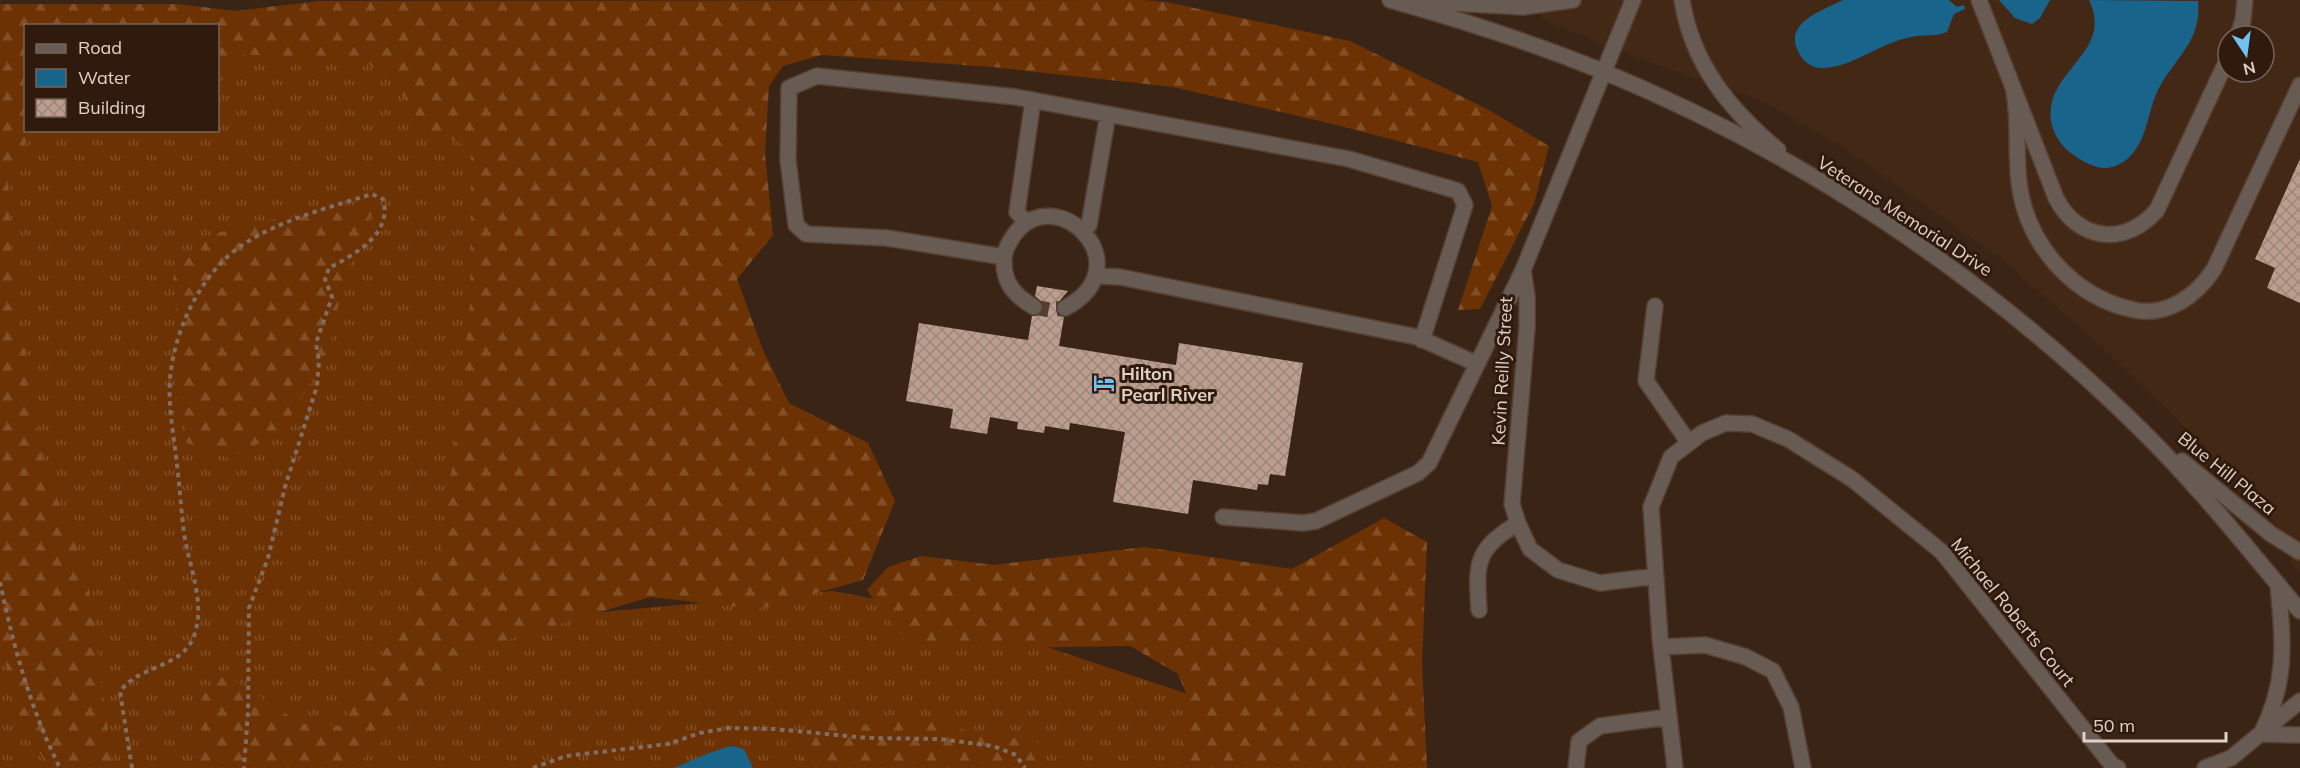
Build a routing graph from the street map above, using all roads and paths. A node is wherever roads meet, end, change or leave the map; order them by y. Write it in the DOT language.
graph roads {
  1 [pos="1390,0"];
  2 [pos="1395,0"];
  3 [pos="1573,0"];
  4 [pos="1633,0"];
  5 [pos="1682,0"];
  6 [pos="1979,0"];
  7 [pos="2245,0"];
  8 [pos="2242,24"];
  9 [pos="1602,71"];
  10 [pos="2216,84"];
  11 [pos="2300,85"];
  12 [pos="2013,87"];
  13 [pos="1033,100"];
  14 [pos="1108,114"];
  15 [pos="1808,175"];
  16 [pos="1026,222"];
  17 [pos="1084,231"];
  18 [pos="1004,257"];
  19 [pos="1522,270"];
  20 [pos="1096,276"];
  21 [pos="1655,306"];
  22 [pos="1034,307"];
  23 [pos="1065,308"];
  24 [pos="1422,340"];
  25 [pos="1477,364"];
  26 [pos="2131,419"];
  27 [pos="1689,443"];
  28 [pos="1223,517"];
  29 [pos="1518,523"];
  30 [pos="2300,552"];
  31 [pos="1656,576"];
  32 [pos="0,582"];
  33 [pos="2278,584"];
  34 [pos="1479,610"];
  35 [pos="2300,611"];
  36 [pos="1661,647"];
  37 [pos="2300,701"];
  38 [pos="1668,717"];
  39 [pos="2261,734"];
  40 [pos="2300,735"];
  41 [pos="60,768"];
  42 [pos="132,768"];
  43 [pos="244,768"];
  44 [pos="533,768"];
  45 [pos="1025,768"];
  46 [pos="1576,768"];
  47 [pos="1675,768"];
  48 [pos="1803,768"];
  49 [pos="2118,768"];
  50 [pos="2205,768"];
  1 -- 9 [label="street, Veterans Memorial Drive"];
  2 -- 3 [label="street"];
  4 -- 9 [label="street"];
  5 -- 15 [label="street"];
  6 -- 12 [label="street"];
  7 -- 8 [label="street"];
  9 -- 15 [label="street, Veterans Memorial Drive"];
  9 -- 19 [label="street"];
  10 -- 12 [label="street"];
  11 -- 12 [label="street"];
  13 -- 14 [label="street"];
  13 -- 16 [label="street"];
  13 -- 18 [label="street"];
  14 -- 17 [label="street"];
  14 -- 24 [label="street"];
  15 -- 26 [label="street, Veterans Memorial Drive"];
  16 -- 17 [label="street"];
  16 -- 18 [label="street"];
  17 -- 20 [label="street"];
  18 -- 22 [label="street"];
  19 -- 25 [label="street"];
  19 -- 29 [label="street, Kevin Reilly Street"];
  20 -- 23 [label="street"];
  20 -- 24 [label="street"];
  21 -- 27 [label="street"];
  24 -- 25 [label="street"];
  25 -- 28 [label="street"];
  26 -- 30 [label="street, Blue Hill Plaza"];
  26 -- 33 [label="street, Veterans Memorial Drive"];
  27 -- 31 [label="street, Michael Roberts Court"];
  27 -- 49 [label="street, Michael Roberts Court"];
  29 -- 31 [label="street, Kevin Reilly Street"];
  29 -- 34 [label="street"];
  31 -- 36 [label="street, Michael Roberts Court"];
  32 -- 41 [label="path"];
  33 -- 35 [label="street, Veterans Memorial Drive"];
  33 -- 39 [label="street"];
  36 -- 38 [label="street, Michael Roberts Court"];
  36 -- 48 [label="street"];
  37 -- 39 [label="street"];
  38 -- 46 [label="street"];
  38 -- 47 [label="street, Michael Roberts Court"];
  39 -- 40 [label="street"];
  39 -- 50 [label="street"];
  42 -- 43 [label="path"];
  44 -- 45 [label="path"];
}
